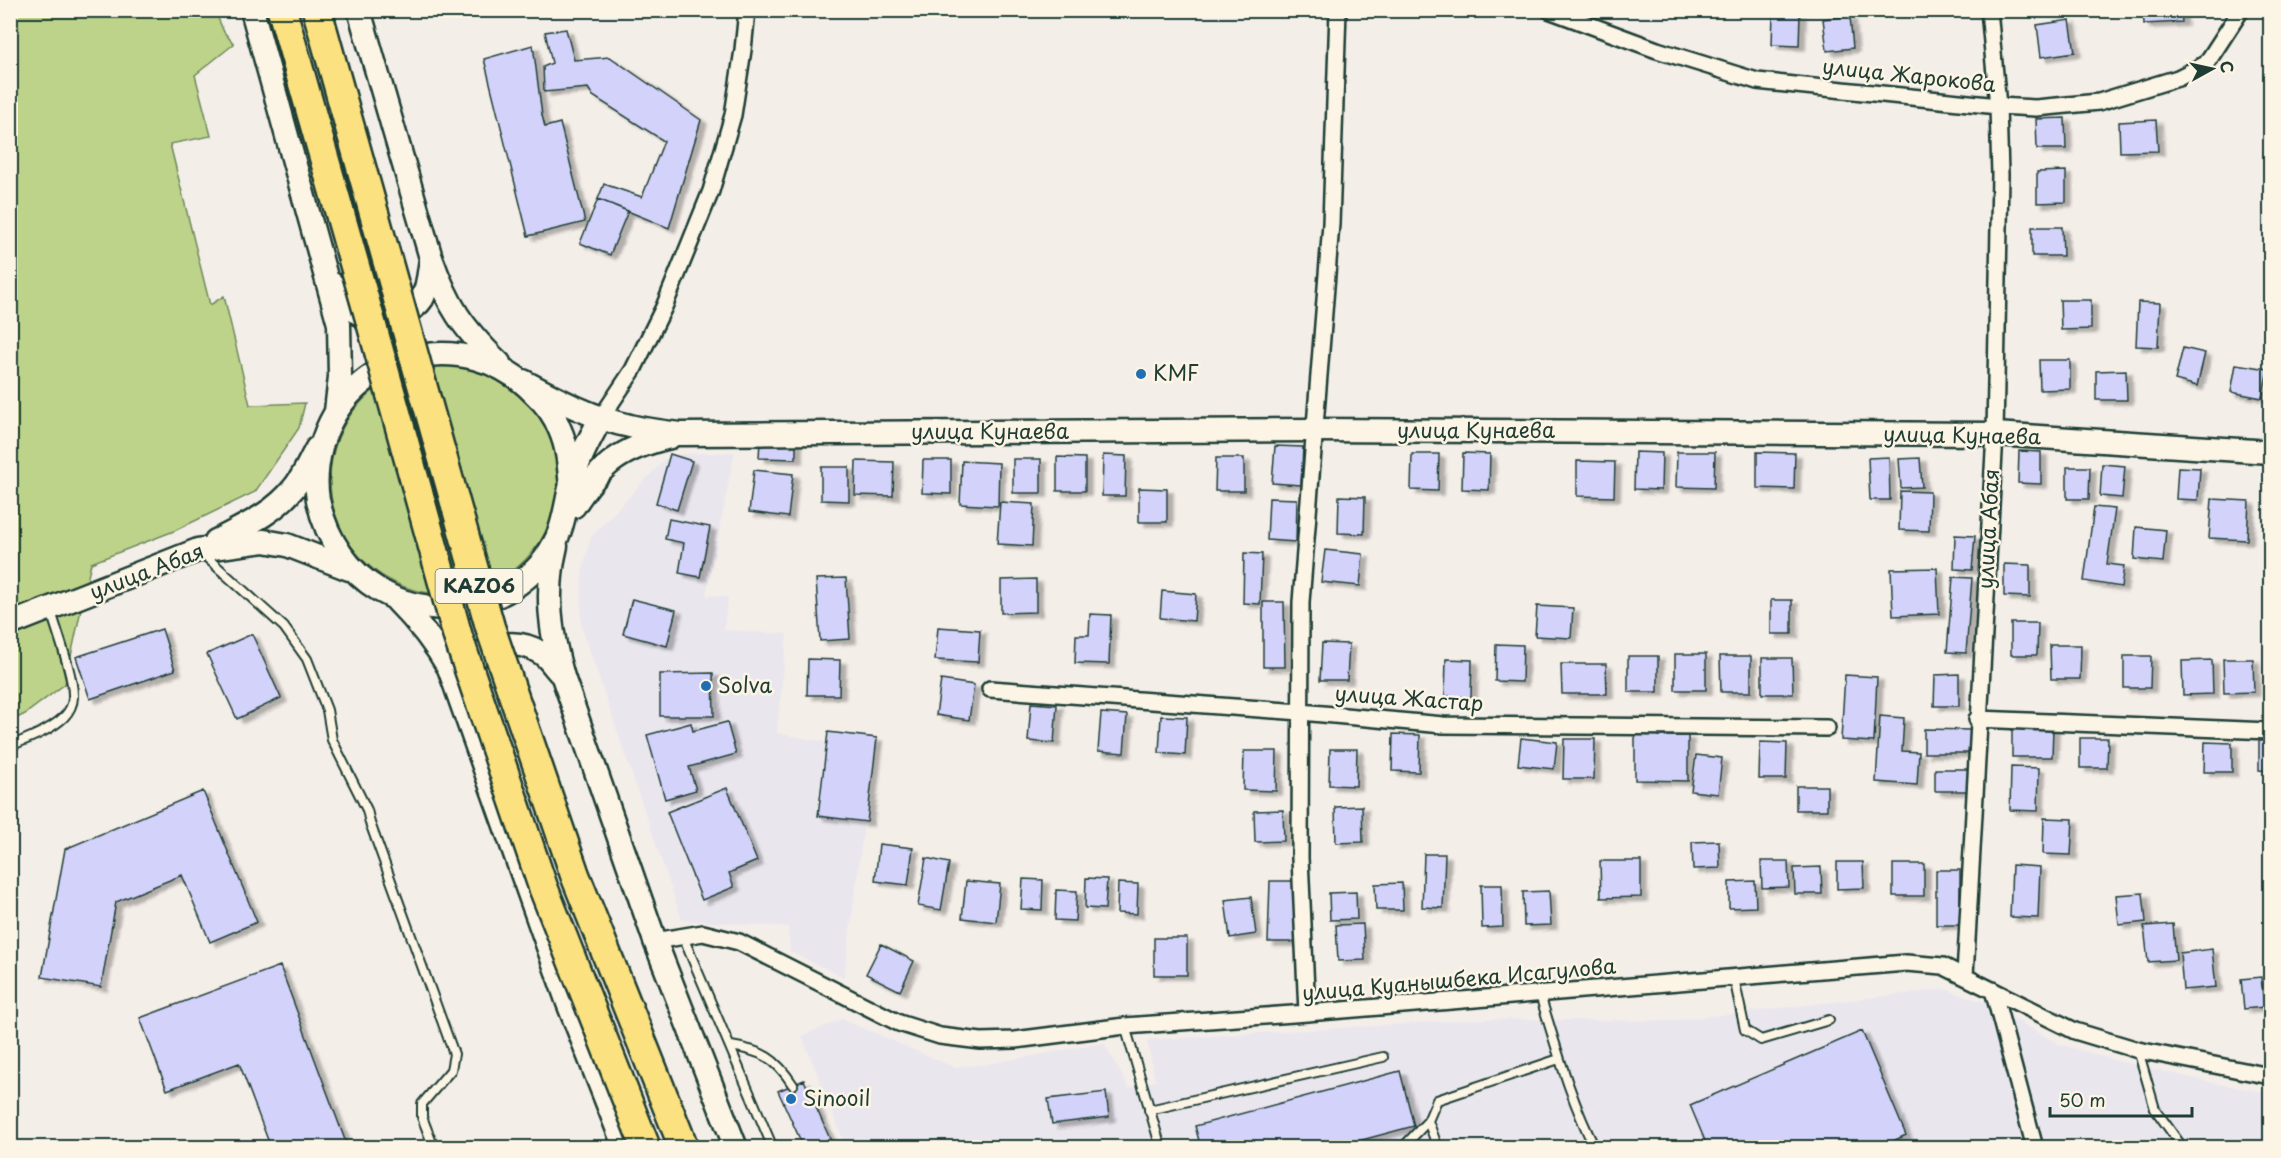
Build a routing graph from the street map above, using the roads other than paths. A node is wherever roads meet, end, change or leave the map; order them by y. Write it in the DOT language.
graph roads {
  1 [pos="252,10"];
  2 [pos="282,10"];
  3 [pos="317,10"];
  4 [pos="359,10"];
  5 [pos="747,10"];
  6 [pos="1338,10"];
  7 [pos="1549,10"];
  8 [pos="1989,10"];
  9 [pos="2241,10"];
  10 [pos="1998,106"];
  11 [pos="431,258"];
  12 [pos="327,279"];
  13 [pos="504,368"];
  14 [pos="523,381"];
  15 [pos="335,413"];
  16 [pos="601,418"];
  17 [pos="1316,430"];
  18 [pos="325,433"];
  19 [pos="680,434"];
  20 [pos="1995,434"];
  21 [pos="2271,452"];
  22 [pos="571,487"];
  23 [pos="562,528"];
  24 [pos="198,549"];
  25 [pos="354,572"];
  26 [pos="393,598"];
  27 [pos="51,610"];
  28 [pos="10,624"];
  29 [pos="563,677"];
  30 [pos="990,689"];
  31 [pos="460,701"];
  32 [pos="1301,712"];
  33 [pos="1977,719"];
  34 [pos="1827,728"];
  35 [pos="2271,731"];
  36 [pos="10,746"];
  37 [pos="683,936"];
  38 [pos="655,941"];
  39 [pos="1965,976"];
  40 [pos="1734,978"];
  41 [pos="1993,990"];
  42 [pos="1540,994"];
  43 [pos="1307,1013"];
  44 [pos="1828,1020"];
  45 [pos="1125,1026"];
  46 [pos="731,1046"];
  47 [pos="2138,1050"];
  48 [pos="1383,1057"];
  49 [pos="1559,1059"];
  50 [pos="2271,1076"];
  51 [pos="793,1085"];
  52 [pos="1149,1110"];
  53 [pos="1428,1121"];
  54 [pos="1407,1146"];
  55 [pos="434,1148"];
  56 [pos="625,1148"];
  57 [pos="646,1148"];
  58 [pos="684,1148"];
  59 [pos="736,1148"];
  60 [pos="773,1148"];
  61 [pos="1161,1148"];
  62 [pos="1397,1148"];
  63 [pos="1438,1148"];
  64 [pos="1595,1148"];
  65 [pos="2034,1148"];
  66 [pos="2183,1148"];
  1 -- 12 [label="main road"];
  2 -- 57 [label="highway, KАZ06, bridge"];
  3 -- 58 [label="highway, KАZ06, bridge"];
  4 -- 11 [label="main road"];
  5 -- 16 [label="street"];
  6 -- 17 [label="street"];
  7 -- 10 [label="street, улица Жарокова"];
  8 -- 10 [label="street, улица Абая"];
  9 -- 10 [label="street, улица Жарокова"];
  10 -- 20 [label="street, улица Абая"];
  11 -- 12 [label="main road"];
  11 -- 13 [label="main road"];
  12 -- 15 [label="main road"];
  13 -- 14 [label="main road"];
  13 -- 15 [label="main road"];
  14 -- 16 [label="main road"];
  14 -- 22 [label="main road"];
  15 -- 18 [label="main road"];
  16 -- 19 [label="main road"];
  16 -- 22 [label="main road"];
  17 -- 19 [label="main road, улица Кунаева"];
  17 -- 20 [label="main road, улица Кунаева"];
  17 -- 32 [label="street"];
  18 -- 24 [label="main road"];
  18 -- 25 [label="main road"];
  19 -- 23 [label="main road"];
  20 -- 21 [label="main road, улица Кунаева"];
  20 -- 33 [label="street, улица Абая"];
  22 -- 23 [label="main road"];
  23 -- 26 [label="main road"];
  23 -- 29 [label="main road"];
  24 -- 25 [label="main road, улица Абая"];
  24 -- 27 [label="main road, улица Абая"];
  24 -- 55 [label="lane"];
  25 -- 26 [label="main road"];
  26 -- 31 [label="main road"];
  27 -- 28 [label="main road, улица Абая"];
  27 -- 36 [label="lane"];
  29 -- 31 [label="main road"];
  29 -- 38 [label="main road"];
  30 -- 32 [label="street, улица Жастар"];
  31 -- 56 [label="main road"];
  32 -- 34 [label="street, улица Жастар"];
  32 -- 43 [label="street"];
  33 -- 35 [label="street"];
  33 -- 39 [label="street, улица Абая"];
  37 -- 38 [label="street, улица Куанышбека Исагулова"];
  37 -- 45 [label="street, улица Куанышбека Исагулова"];
  37 -- 46 [label="lane"];
  38 -- 59 [label="main road"];
  39 -- 40 [label="street, улица Куанышбека Исагулова"];
  39 -- 41 [label="street, улица Куанышбека Исагулова"];
  40 -- 42 [label="street, улица Куанышбека Исагулова"];
  40 -- 44 [label="lane"];
  41 -- 47 [label="street, улица Куанышбека Исагулова"];
  41 -- 65 [label="street"];
  42 -- 43 [label="street, улица Куанышбека Исагулова"];
  42 -- 49 [label="lane"];
  43 -- 45 [label="street, улица Куанышбека Исагулова"];
  45 -- 52 [label="lane"];
  46 -- 51 [label="lane"];
  46 -- 60 [label="lane"];
  47 -- 50 [label="street, улица Куанышбека Исагулова"];
  47 -- 66 [label="lane"];
  48 -- 52 [label="lane"];
  49 -- 53 [label="lane"];
  49 -- 64 [label="lane"];
  52 -- 61 [label="lane"];
  53 -- 54 [label="lane"];
  53 -- 63 [label="lane"];
  54 -- 62 [label="lane"];
}
